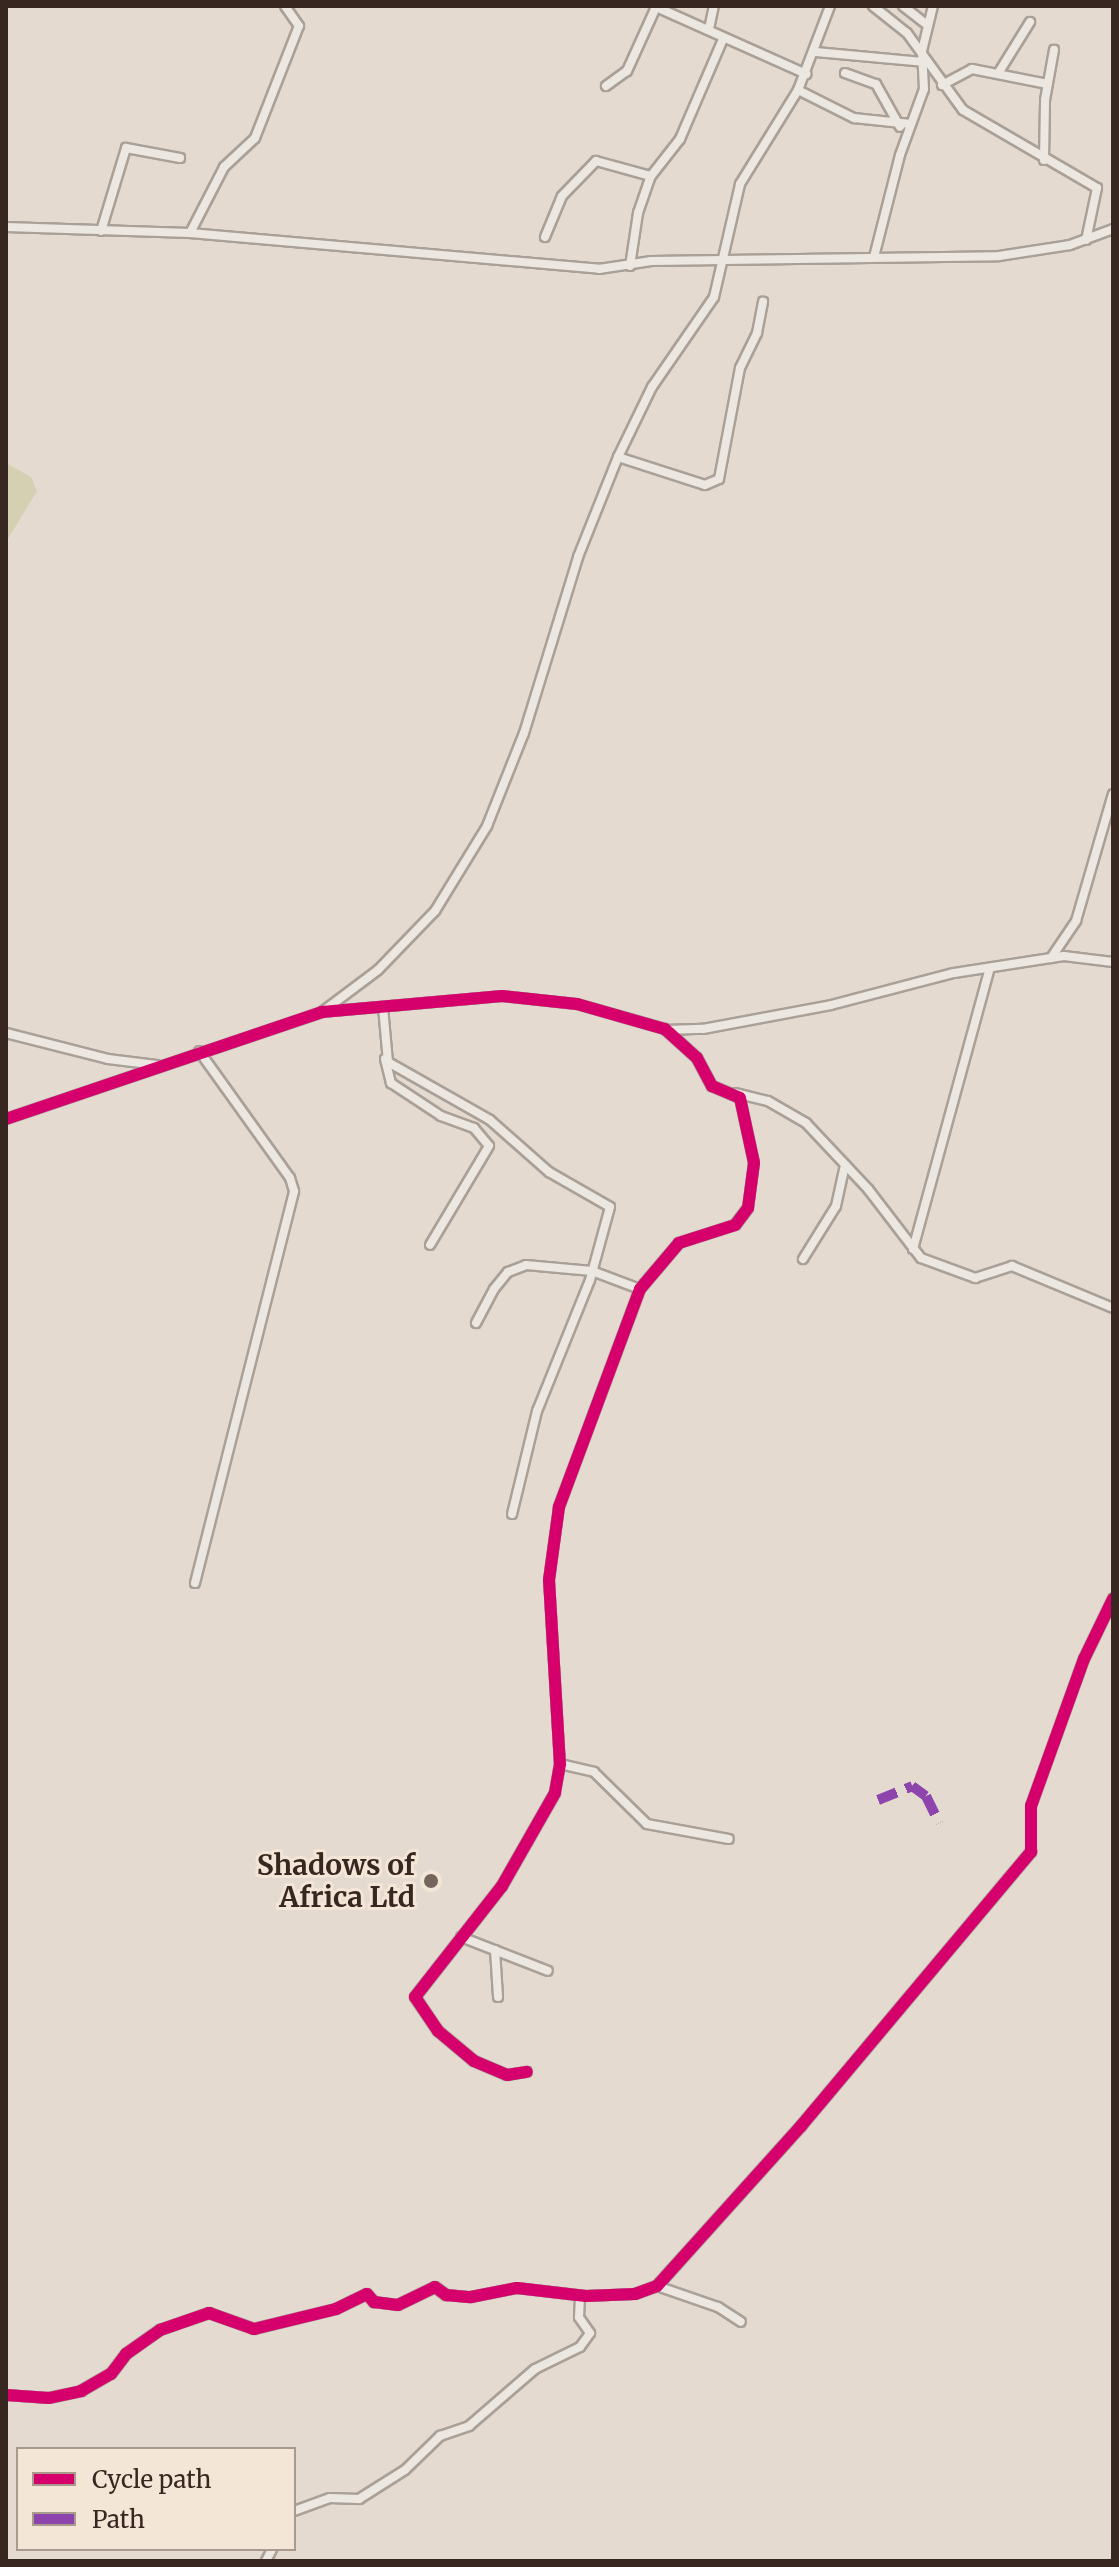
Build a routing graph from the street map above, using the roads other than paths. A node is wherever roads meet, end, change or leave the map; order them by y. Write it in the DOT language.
graph roads {
  1 [pos="285,6"];
  2 [pos="655,6"];
  3 [pos="714,6"];
  4 [pos="830,6"];
  5 [pos="873,6"];
  6 [pos="903,6"];
  7 [pos="933,6"];
  8 [pos="671,9"];
  9 [pos="1030,22"];
  10 [pos="927,25"];
  11 [pos="709,29"];
  12 [pos="723,39"];
  13 [pos="1054,50"];
  14 [pos="922,51"];
  15 [pos="816,52"];
  16 [pos="923,62"];
  17 [pos="999,72"];
  18 [pos="845,73"];
  19 [pos="806,74"];
  20 [pos="1048,84"];
  21 [pos="942,85"];
  22 [pos="606,86"];
  23 [pos="798,90"];
  24 [pos="911,124"];
  25 [pos="898,126"];
  26 [pos="907,134"];
  27 [pos="180,158"];
  28 [pos="1044,160"];
  29 [pos="651,176"];
  30 [pos="6,227"];
  31 [pos="1113,229"];
  32 [pos="101,231"];
  33 [pos="190,233"];
  34 [pos="545,237"];
  35 [pos="1086,240"];
  36 [pos="874,257"];
  37 [pos="725,259"];
  38 [pos="630,266"];
  39 [pos="763,302"];
  40 [pos="618,457"];
  41 [pos="1113,794"];
  42 [pos="1050,959"];
  43 [pos="1113,962"];
  44 [pos="990,968"];
  45 [pos="383,1007"];
  46 [pos="322,1012"];
  47 [pos="665,1029"];
  48 [pos="6,1033"];
  49 [pos="199,1051"];
  50 [pos="385,1058"];
  51 [pos="157,1065"];
  52 [pos="735,1093"];
  53 [pos="6,1119"];
  54 [pos="845,1165"];
  55 [pos="430,1245"];
  56 [pos="913,1249"];
  57 [pos="803,1259"];
  58 [pos="592,1271"];
  59 [pos="640,1289"];
  60 [pos="1113,1308"];
  61 [pos="476,1323"];
  62 [pos="512,1514"];
  63 [pos="195,1583"];
  64 [pos="1113,1599"];
  65 [pos="560,1764"];
  66 [pos="729,1839"];
  67 [pos="461,1937"];
  68 [pos="495,1950"];
  69 [pos="548,1971"];
  70 [pos="498,1997"];
  71 [pos="527,2072"];
  72 [pos="657,2286"];
  73 [pos="580,2296"];
  74 [pos="741,2322"];
  75 [pos="6,2395"];
  76 [pos="296,2510"];
  1 -- 33 [label="street"];
  2 -- 8 [label="street"];
  2 -- 22 [label="street"];
  3 -- 11 [label="street"];
  4 -- 15 [label="street"];
  5 -- 14 [label="street"];
  6 -- 10 [label="street"];
  7 -- 10 [label="street"];
  8 -- 11 [label="street"];
  9 -- 17 [label="street"];
  10 -- 14 [label="street"];
  11 -- 12 [label="street"];
  12 -- 19 [label="street"];
  12 -- 29 [label="street"];
  13 -- 20 [label="street"];
  14 -- 16 [label="street"];
  14 -- 21 [label="street"];
  15 -- 16 [label="street"];
  15 -- 19 [label="street"];
  16 -- 24 [label="street"];
  17 -- 20 [label="street"];
  17 -- 21 [label="street"];
  18 -- 25 [label="street"];
  19 -- 23 [label="street"];
  20 -- 28 [label="street"];
  21 -- 28 [label="street"];
  23 -- 25 [label="street"];
  23 -- 37 [label="street"];
  24 -- 25 [label="street"];
  24 -- 26 [label="street"];
  25 -- 26 [label="street"];
  26 -- 36 [label="street"];
  27 -- 32 [label="street"];
  28 -- 35 [label="street"];
  29 -- 34 [label="street"];
  29 -- 38 [label="street"];
  30 -- 32 [label="street"];
  31 -- 35 [label="street"];
  32 -- 33 [label="street"];
  33 -- 38 [label="street"];
  35 -- 36 [label="street"];
  36 -- 37 [label="street"];
  37 -- 38 [label="street"];
  37 -- 40 [label="street"];
  39 -- 40 [label="street"];
  40 -- 46 [label="street"];
  41 -- 42 [label="street"];
  42 -- 43 [label="street"];
  42 -- 44 [label="street"];
  44 -- 47 [label="street"];
  44 -- 56 [label="street"];
  45 -- 46 [label="street"];
  45 -- 47 [label="street"];
  45 -- 50 [label="street"];
  46 -- 49 [label="street"];
  47 -- 52 [label="street"];
  48 -- 51 [label="street"];
  49 -- 51 [label="street"];
  49 -- 63 [label="street"];
  50 -- 55 [label="street"];
  50 -- 58 [label="street"];
  51 -- 53 [label="street"];
  52 -- 54 [label="street"];
  52 -- 59 [label="street"];
  54 -- 56 [label="street"];
  54 -- 57 [label="street"];
  56 -- 60 [label="street"];
  58 -- 59 [label="street"];
  58 -- 61 [label="street"];
  58 -- 62 [label="street"];
  59 -- 65 [label="street"];
  64 -- 72 [label="street"];
  65 -- 66 [label="street"];
  65 -- 67 [label="street"];
  67 -- 68 [label="street"];
  67 -- 71 [label="street"];
  68 -- 69 [label="street"];
  68 -- 70 [label="street"];
  72 -- 73 [label="street"];
  72 -- 74 [label="street"];
  73 -- 75 [label="street"];
  73 -- 76 [label="street"];
}
